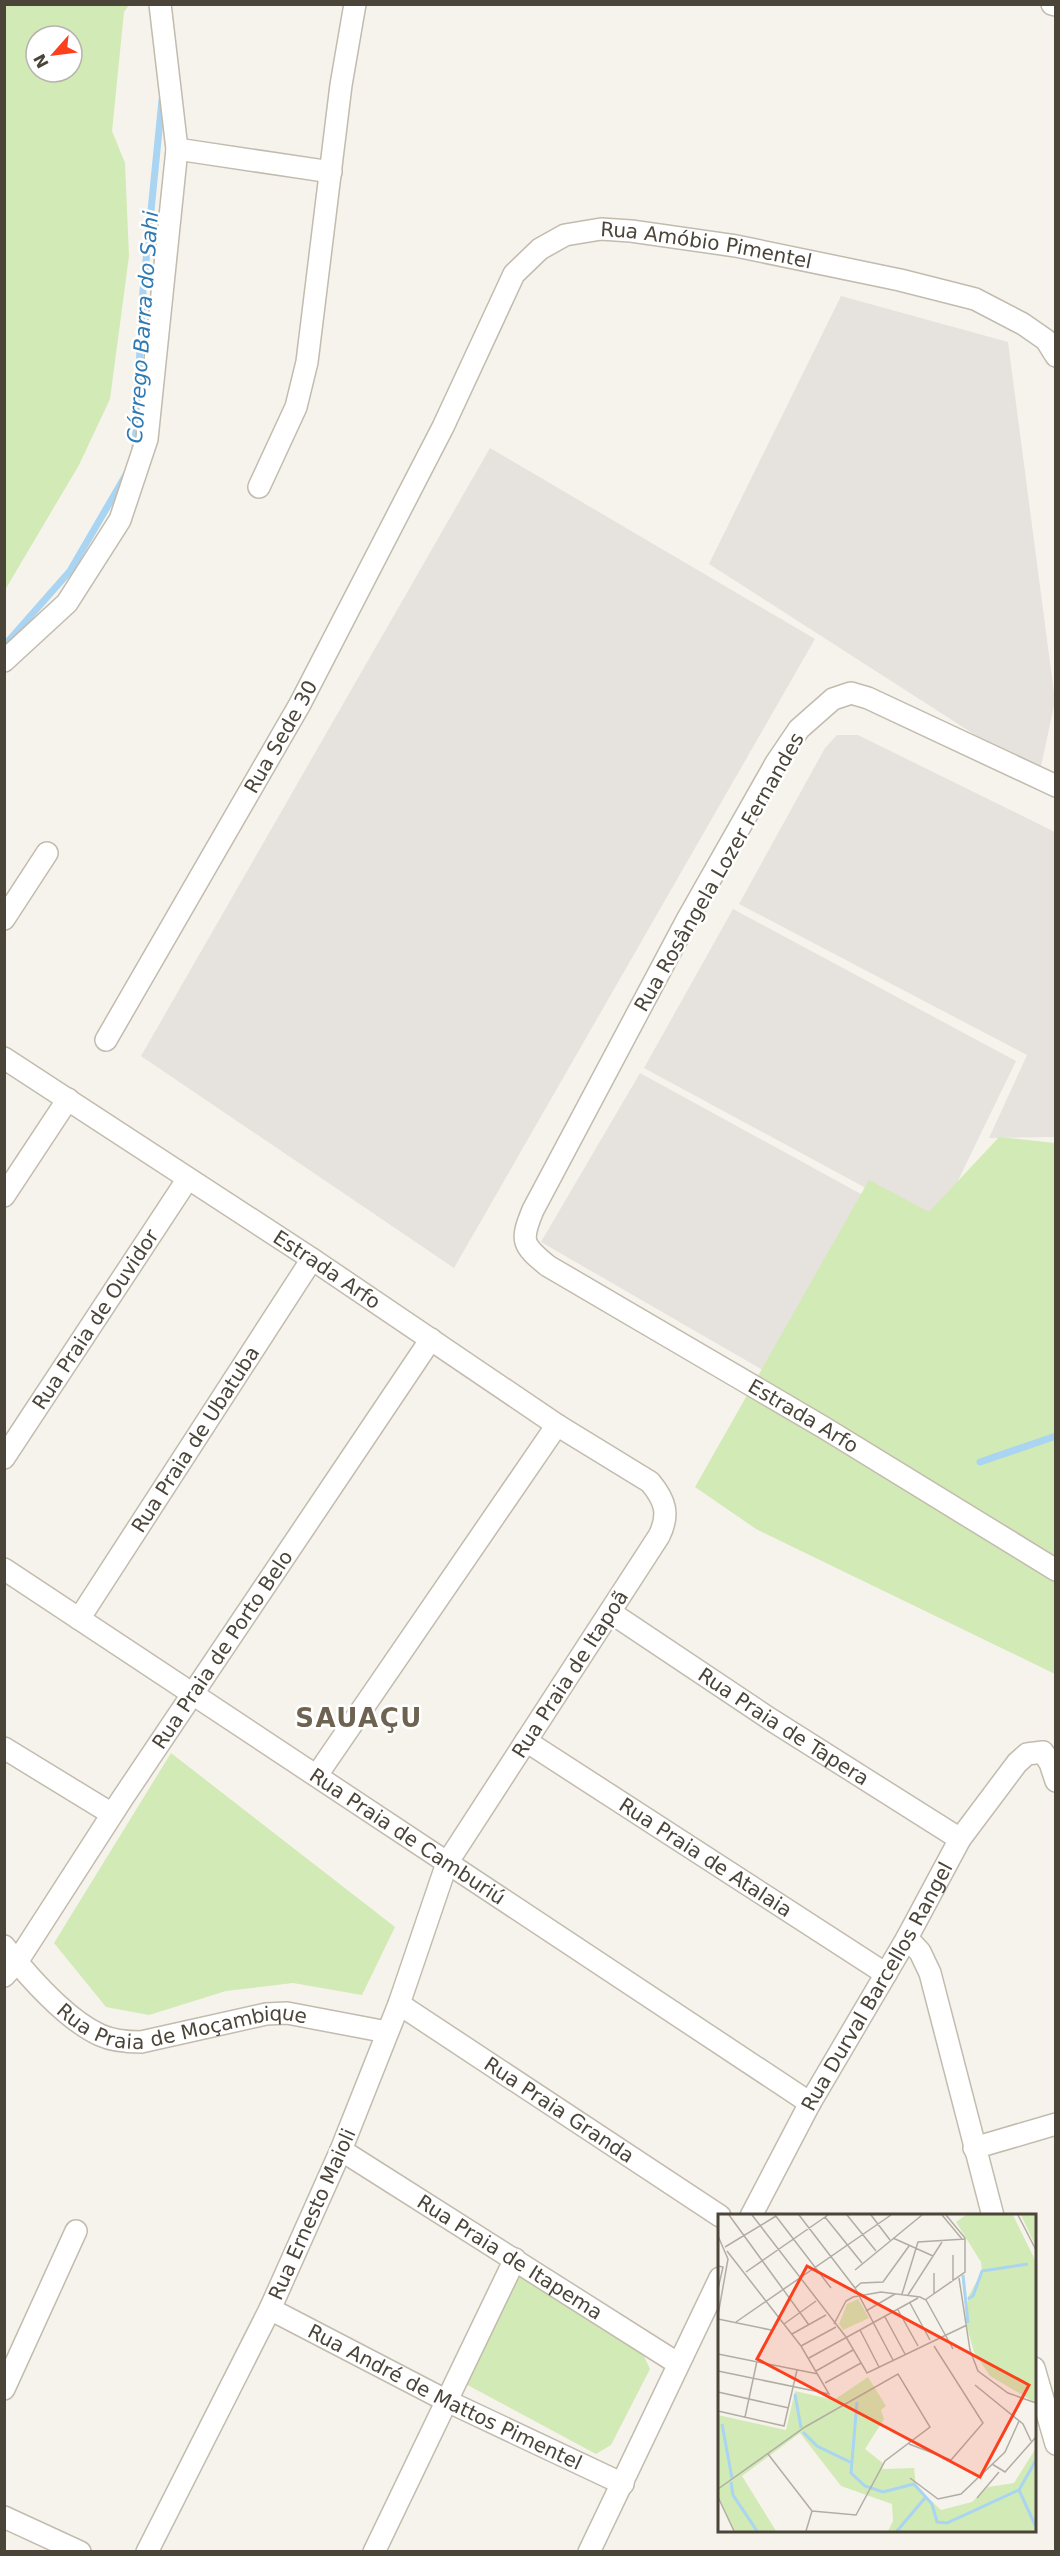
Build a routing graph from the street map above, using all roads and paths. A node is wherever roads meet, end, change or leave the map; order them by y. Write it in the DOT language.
graph roads {
  1 [pos="160,4"];
  2 [pos="355,4"];
  3 [pos="177,149"];
  4 [pos="331,172"];
  5 [pos="1056,357"];
  6 [pos="443,427"];
  7 [pos="259,487"];
  8 [pos="4,661"];
  9 [pos="1056,786"];
  10 [pos="47,853"];
  11 [pos="4,919"];
  12 [pos="106,1040"];
  13 [pos="4,1058"];
  14 [pos="68,1099"];
  15 [pos="188,1180"];
  16 [pos="4,1197"];
  17 [pos="312,1259"];
  18 [pos="548,1266"];
  19 [pos="431,1339"];
  20 [pos="557,1425"];
  21 [pos="4,1458"];
  22 [pos="650,1482"];
  23 [pos="4,1569"];
  24 [pos="1056,1570"];
  25 [pos="610,1612"];
  26 [pos="80,1619"];
  27 [pos="194,1695"];
  28 [pos="526,1742"];
  29 [pos="4,1748"];
  30 [pos="317,1775"];
  31 [pos="1056,1781"];
  32 [pos="112,1814"];
  33 [pos="960,1839"];
  34 [pos="447,1863"];
  35 [pos="907,1938"];
  36 [pos="9,1961"];
  37 [pos="886,1974"];
  38 [pos="399,2004"];
  39 [pos="387,2032"];
  40 [pos="810,2103"];
  41 [pos="1056,2124"];
  42 [pos="974,2148"];
  43 [pos="341,2150"];
  44 [pos="752,2214"];
  45 [pos="992,2214"];
  46 [pos="718,2215"];
  47 [pos="76,2231"];
  48 [pos="515,2259"];
  49 [pos="718,2282"];
  50 [pos="270,2309"];
  51 [pos="677,2363"];
  52 [pos="1036,2372"];
  53 [pos="4,2389"];
  54 [pos="447,2401"];
  55 [pos="1056,2444"];
  56 [pos="623,2484"];
  57 [pos="4,2517"];
  58 [pos="80,2552"];
  59 [pos="147,2552"];
  60 [pos="374,2552"];
  61 [pos="589,2552"];
  1 -- 3 [label="street"];
  2 -- 4 [label="street"];
  3 -- 4 [label="street"];
  3 -- 8 [label="street"];
  4 -- 7 [label="street"];
  5 -- 6 [label="street, Rua Amóbio Pimentel"];
  6 -- 12 [label="street, Rua Sede 30"];
  9 -- 18 [label="street, Rua Rosângela Lozer Fernandes"];
  10 -- 11 [label="street"];
  13 -- 14 [label="street, Estrada Arfo"];
  14 -- 15 [label="street, Estrada Arfo"];
  14 -- 16 [label="street"];
  15 -- 17 [label="street, Estrada Arfo"];
  15 -- 21 [label="street, Rua Praia de Ouvidor"];
  17 -- 19 [label="street, Estrada Arfo"];
  17 -- 26 [label="street, Rua Praia de Ubatuba"];
  18 -- 24 [label="street, Estrada Arfo"];
  19 -- 20 [label="street, Estrada Arfo"];
  19 -- 27 [label="street, Rua Praia de Porto Belo"];
  20 -- 22 [label="street, Estrada Arfo"];
  20 -- 30 [label="street"];
  22 -- 25 [label="street, Rua Praia de Itapoã"];
  23 -- 26 [label="street, Rua Praia de Camburiú"];
  25 -- 28 [label="street, Rua Praia de Itapoã"];
  25 -- 33 [label="street, Rua Praia de Tapera"];
  26 -- 27 [label="street, Rua Praia de Camburiú"];
  27 -- 30 [label="street, Rua Praia de Camburiú"];
  27 -- 32 [label="street, Rua Praia de Porto Belo"];
  28 -- 34 [label="street, Rua Praia de Itapoã"];
  28 -- 37 [label="street, Rua Praia de Atalaia"];
  29 -- 32 [label="street"];
  30 -- 34 [label="street, Rua Praia de Camburiú"];
  31 -- 33 [label="street, Rua Durval Barcellos Rangel"];
  32 -- 36 [label="street, Rua Praia de Porto Belo"];
  33 -- 35 [label="street, Rua Durval Barcellos Rangel"];
  34 -- 38 [label="street, Rua Ernesto Maioli"];
  34 -- 40 [label="street, Rua Praia de Camburiú"];
  35 -- 37 [label="street, Rua Durval Barcellos Rangel"];
  35 -- 42 [label="street"];
  36 -- 39 [label="street, Rua Praia de Moçambique"];
  37 -- 40 [label="street, Rua Durval Barcellos Rangel"];
  38 -- 39 [label="street, Rua Ernesto Maioli"];
  38 -- 46 [label="street, Rua Praia Granda"];
  39 -- 43 [label="street, Rua Ernesto Maioli"];
  40 -- 44 [label="street, Rua Durval Barcellos Rangel"];
  41 -- 42 [label="street"];
  42 -- 45 [label="street"];
  43 -- 48 [label="street, Rua Praia de Itapema"];
  43 -- 50 [label="street, Rua Ernesto Maioli"];
  47 -- 53 [label="street"];
  48 -- 51 [label="street, Rua Praia de Itapema"];
  48 -- 54 [label="street"];
  49 -- 51 [label="street"];
  50 -- 54 [label="street, Rua André de Mattos Pimentel"];
  50 -- 59 [label="street, Rua Ernesto Maioli"];
  51 -- 56 [label="street"];
  52 -- 55 [label="street"];
  54 -- 56 [label="street, Rua André de Mattos Pimentel"];
  54 -- 60 [label="street"];
  56 -- 61 [label="street"];
  57 -- 58 [label="street"];
}
